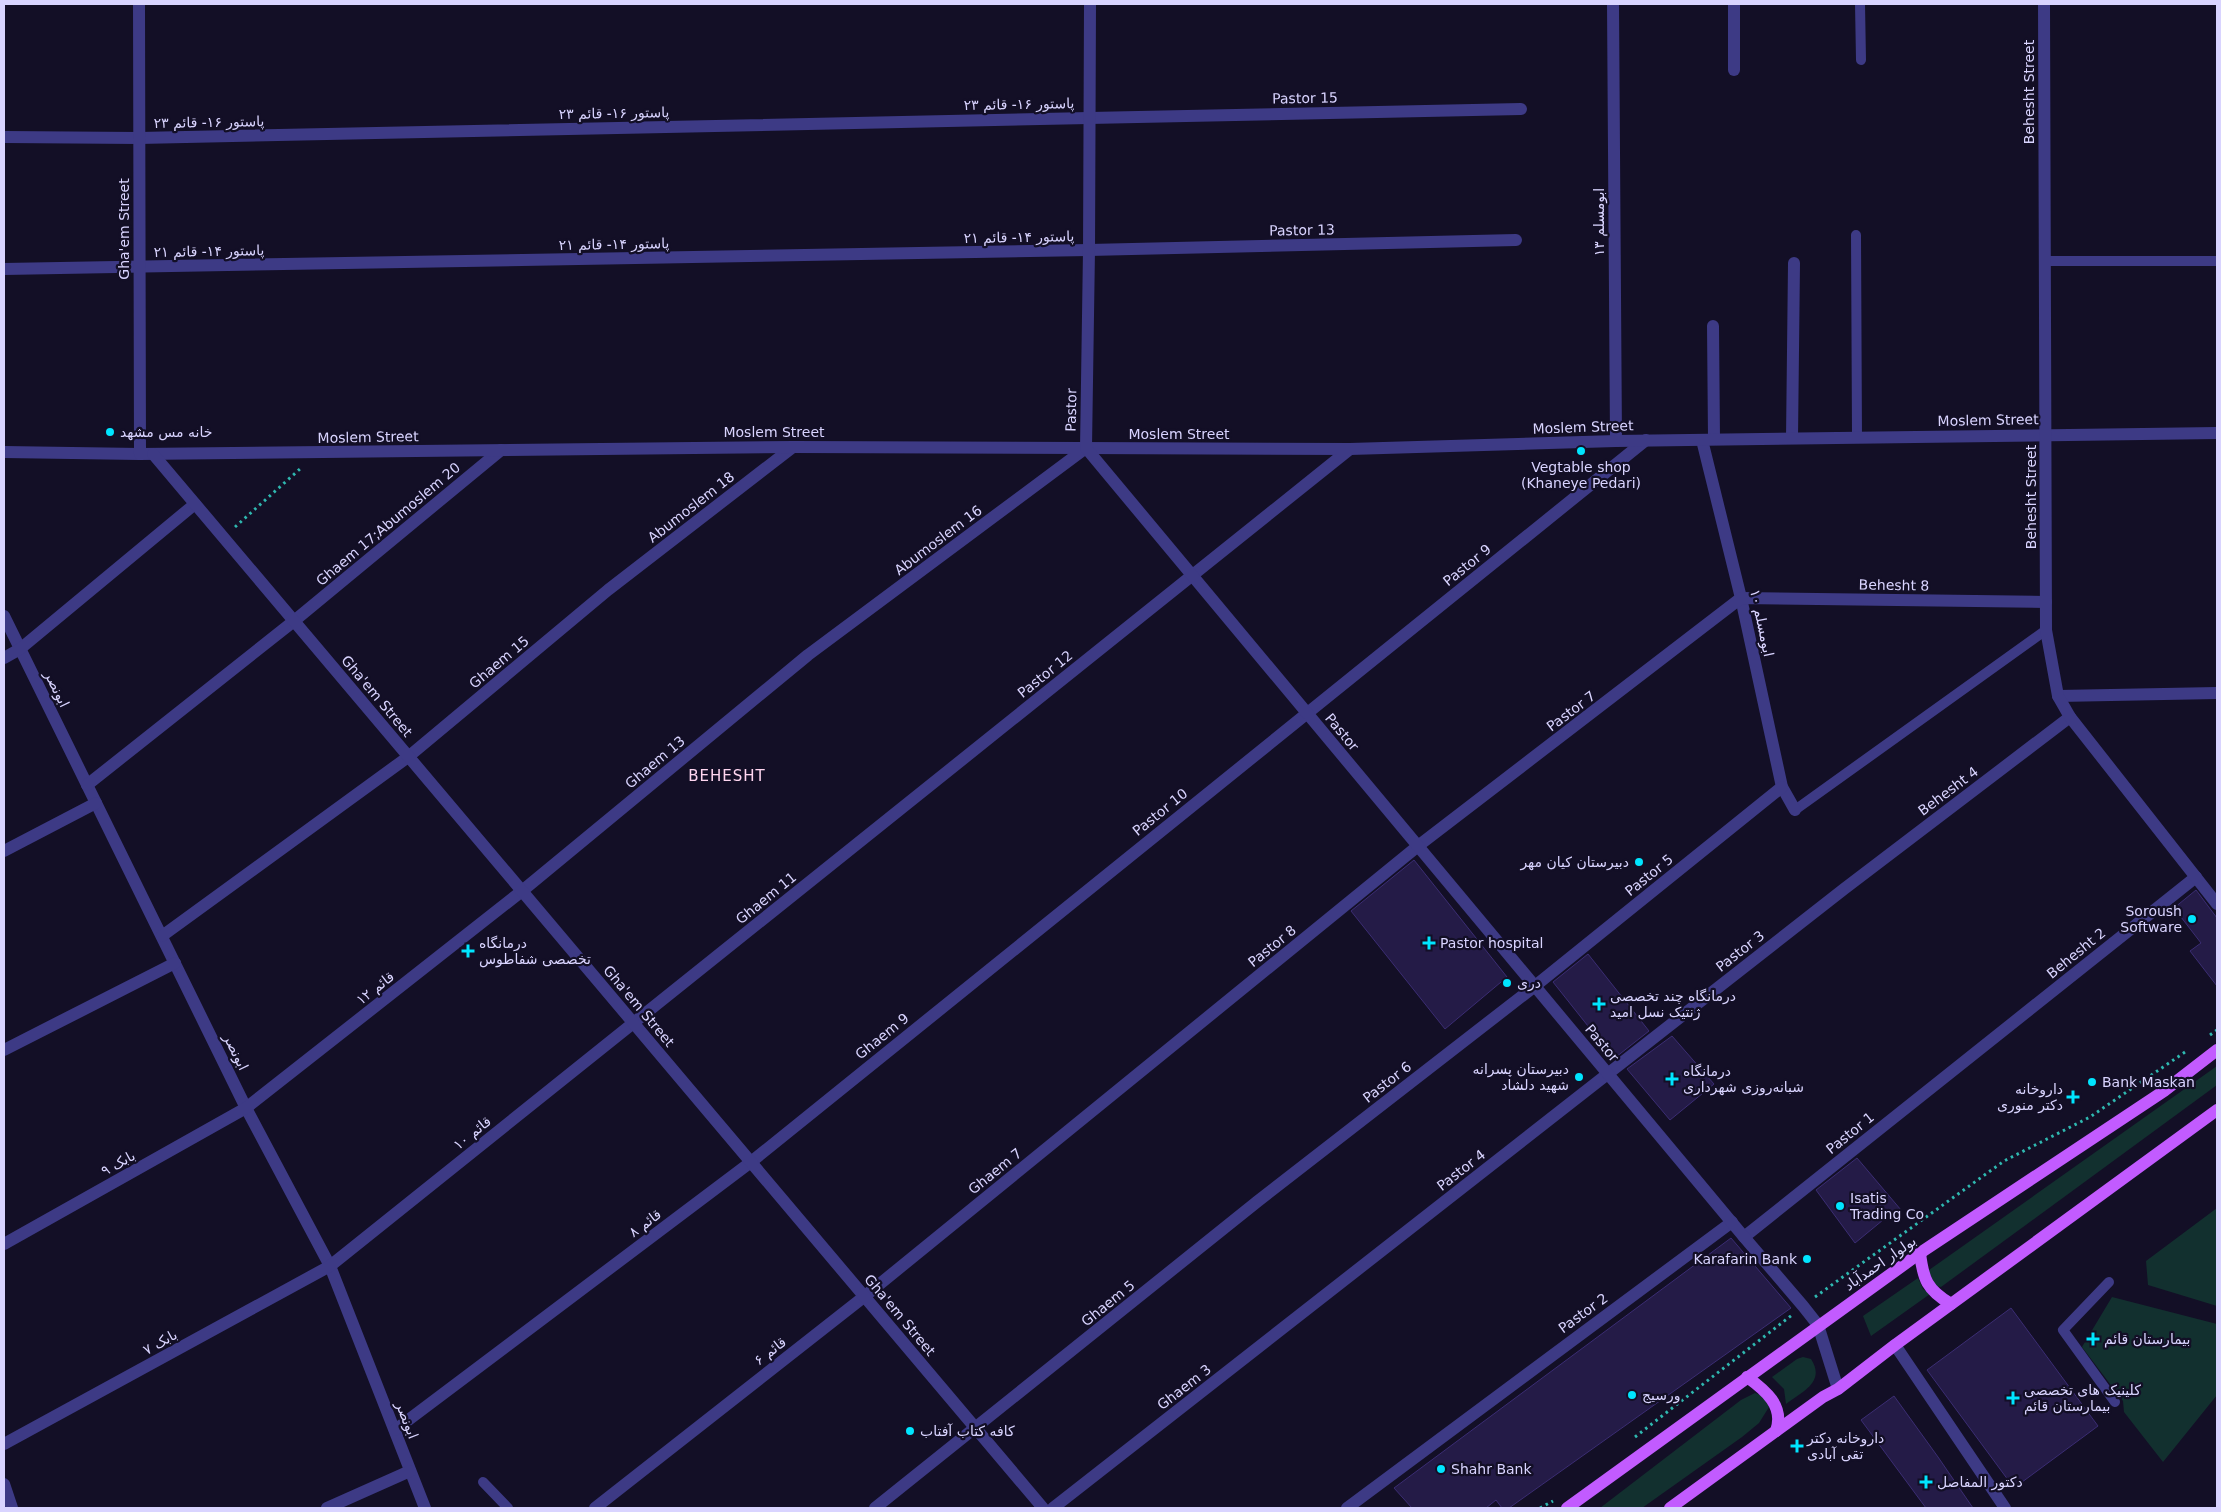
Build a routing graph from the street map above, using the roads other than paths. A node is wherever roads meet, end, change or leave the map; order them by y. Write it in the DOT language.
graph roads {
  1 [pos="139,4"];
  2 [pos="1090,4"];
  3 [pos="1613,4"];
  4 [pos="1734,4"];
  5 [pos="1860,4"];
  6 [pos="2044,4"];
  7 [pos="1860,60"];
  8 [pos="1734,70"];
  9 [pos="1521,109"];
  10 [pos="1090,118"];
  11 [pos="4,137"];
  12 [pos="139,138"];
  13 [pos="1856,235"];
  14 [pos="1516,240"];
  15 [pos="1090,250"];
  16 [pos="2045,260"];
  17 [pos="2217,261"];
  18 [pos="1794,263"];
  19 [pos="139,268"];
  20 [pos="5,269"];
  21 [pos="1713,326"];
  22 [pos="2217,433"];
  23 [pos="2045,434"];
  24 [pos="1857,437"];
  25 [pos="1792,438"];
  26 [pos="1646,440"];
  27 [pos="1708,440"];
  28 [pos="1616,441"];
  29 [pos="793,447"];
  30 [pos="1086,448"];
  31 [pos="1350,449"];
  32 [pos="501,450"];
  33 [pos="4,452"];
  34 [pos="146,454"];
  35 [pos="195,504"];
  36 [pos="1192,576"];
  37 [pos="608,590"];
  38 [pos="1741,598"];
  39 [pos="2046,602"];
  40 [pos="4,616"];
  41 [pos="294,621"];
  42 [pos="2046,630"];
  43 [pos="20,649"];
  44 [pos="808,655"];
  45 [pos="4,658"];
  46 [pos="2217,693"];
  47 [pos="2058,696"];
  48 [pos="1307,713"];
  49 [pos="2070,717"];
  50 [pos="408,757"];
  51 [pos="87,785"];
  52 [pos="1782,787"];
  53 [pos="917,796"];
  54 [pos="96,803"];
  55 [pos="1795,810"];
  56 [pos="1418,846"];
  57 [pos="4,851"];
  58 [pos="2196,877"];
  59 [pos="1844,889"];
  60 [pos="522,891"];
  61 [pos="2217,904"];
  62 [pos="1033,934"];
  63 [pos="162,936"];
  64 [pos="175,963"];
  65 [pos="1535,986"];
  66 [pos="634,1023"];
  67 [pos="4,1050"];
  68 [pos="2217,1050"];
  69 [pos="1975,1052"];
  70 [pos="1145,1068"];
  71 [pos="1608,1074"];
  72 [pos="246,1108"];
  73 [pos="2217,1110"];
  74 [pos="751,1162"];
  75 [pos="1258,1201"];
  76 [pos="1732,1222"];
  77 [pos="1744,1237"];
  78 [pos="4,1244"];
  79 [pos="1920,1252"];
  80 [pos="330,1266"];
  81 [pos="2109,1282"];
  82 [pos="1332,1289"];
  83 [pos="864,1296"];
  84 [pos="1951,1304"];
  85 [pos="1818,1325"];
  86 [pos="1895,1345"];
  87 [pos="1747,1376"];
  88 [pos="1838,1388"];
  89 [pos="2115,1402"];
  90 [pos="976,1429"];
  91 [pos="395,1430"];
  92 [pos="1776,1431"];
  93 [pos="4,1444"];
  94 [pos="410,1471"];
  95 [pos="483,1482"];
  96 [pos="4,1484"];
  97 [pos="12,1508"];
  98 [pos="327,1508"];
  99 [pos="425,1508"];
  100 [pos="508,1508"];
  101 [pos="595,1508"];
  102 [pos="875,1508"];
  103 [pos="1043,1508"];
  104 [pos="1053,1508"];
  105 [pos="1347,1508"];
  106 [pos="1566,1508"];
  107 [pos="1670,1508"];
  108 [pos="2005,1508"];
  1 -- 12 [label="street, Gha'em Street"];
  2 -- 10 [label="street, Pastor"];
  3 -- 28 [label="street, ابومسلم ۱۳"];
  4 -- 8 [label="street"];
  5 -- 7 [label="lane"];
  6 -- 16 [label="street, Behesht Street"];
  9 -- 10 [label="street, Pastor 15"];
  10 -- 12 [label="street, پاستور ۱۶- قائم ۲۳"];
  10 -- 15 [label="street, Pastor"];
  11 -- 12 [label="street, پاستور ۱۶- قائم ۲۳"];
  12 -- 19 [label="street, Gha'em Street"];
  13 -- 24 [label="lane"];
  14 -- 15 [label="street, Pastor 13"];
  15 -- 19 [label="street, پاستور ۱۴- قائم ۲۱"];
  15 -- 30 [label="street, Pastor"];
  16 -- 17 [label="lane"];
  16 -- 23 [label="street, Behesht Street"];
  18 -- 25 [label="street"];
  19 -- 20 [label="street, پاستور ۱۴- قائم ۲۱"];
  19 -- 34 [label="street, Gha'em Street"];
  21 -- 27 [label="street, ابومسلم ۱۰"];
  22 -- 23 [label="street, Moslem Street"];
  23 -- 24 [label="street, Moslem Street"];
  23 -- 39 [label="street, Behesht Street"];
  24 -- 25 [label="street, Moslem Street"];
  25 -- 27 [label="street, Moslem Street"];
  26 -- 27 [label="street, Moslem Street"];
  26 -- 28 [label="street, Moslem Street"];
  26 -- 48 [label="street, Pastor 9"];
  27 -- 38 [label="street, ابومسلم ۱۰"];
  28 -- 31 [label="street, Moslem Street"];
  29 -- 30 [label="street, Moslem Street"];
  29 -- 32 [label="street, Moslem Street"];
  29 -- 37 [label="street, Abumoslem 18"];
  30 -- 31 [label="street, Moslem Street"];
  30 -- 36 [label="street, Pastor"];
  30 -- 44 [label="street, Abumoslem 16"];
  31 -- 36 [label="street, Pastor 12"];
  32 -- 34 [label="street, Moslem Street"];
  32 -- 41 [label="street, Ghaem 17;Abumoslem 20"];
  33 -- 34 [label="street, Moslem Street"];
  34 -- 35 [label="street, Gha'em Street"];
  35 -- 41 [label="street, Gha'em Street"];
  35 -- 43 [label="street"];
  36 -- 48 [label="street, Pastor"];
  36 -- 53 [label="street, Pastor 12"];
  37 -- 50 [label="street, Ghaem 15"];
  38 -- 39 [label="street, Behesht 8"];
  38 -- 52 [label="street, ابومسلم ۱۰"];
  38 -- 56 [label="street, Pastor 7"];
  39 -- 42 [label="street, Behesht Street"];
  40 -- 43 [label="street, ابونصر"];
  41 -- 50 [label="street, Gha'em Street"];
  41 -- 51 [label="street, Ghaem 17;Abumoslem 20"];
  42 -- 47 [label="street, Behesht Street"];
  42 -- 55 [label="lane"];
  43 -- 45 [label="street"];
  43 -- 51 [label="street, ابونصر"];
  44 -- 60 [label="street, Ghaem 13"];
  46 -- 47 [label="street"];
  47 -- 49 [label="street, Behesht Street"];
  48 -- 56 [label="street, Pastor"];
  48 -- 62 [label="street, Pastor 10"];
  49 -- 58 [label="street, Behesht Street"];
  49 -- 59 [label="street, Behesht 4"];
  50 -- 60 [label="street, Gha'em Street"];
  50 -- 63 [label="street, Ghaem 15"];
  51 -- 54 [label="street, ابونصر"];
  52 -- 55 [label="street, ابومسلم ۱۰"];
  52 -- 65 [label="street, Pastor 5"];
  53 -- 66 [label="street, Ghaem 11"];
  54 -- 57 [label="street"];
  54 -- 63 [label="street, ابونصر"];
  56 -- 65 [label="street, Pastor"];
  56 -- 70 [label="street, Pastor 8"];
  58 -- 61 [label="street, Behesht Street"];
  58 -- 69 [label="street, Behesht 2"];
  59 -- 71 [label="street, Pastor 3"];
  60 -- 66 [label="street, Gha'em Street"];
  60 -- 72 [label="street, قائم ۱۲"];
  62 -- 74 [label="street, Ghaem 9"];
  63 -- 64 [label="street, ابونصر"];
  64 -- 67 [label="street"];
  64 -- 72 [label="street, ابونصر"];
  65 -- 71 [label="street, Pastor"];
  65 -- 75 [label="street, Pastor 6"];
  66 -- 74 [label="street, Gha'em Street"];
  66 -- 80 [label="street, قائم ۱۰"];
  68 -- 79 [label="main road, بولوار احمدآباد"];
  69 -- 77 [label="street, Pastor 1"];
  70 -- 83 [label="street, Ghaem 7"];
  71 -- 76 [label="street, Pastor"];
  71 -- 82 [label="street, Pastor 4"];
  72 -- 78 [label="street, بابک ۹"];
  72 -- 80 [label="street, ابونصر"];
  73 -- 84 [label="main road"];
  74 -- 83 [label="street, Gha'em Street"];
  74 -- 91 [label="street, قائم ۸"];
  75 -- 90 [label="street, Ghaem 5"];
  76 -- 77 [label="street, Pastor"];
  76 -- 105 [label="street, Pastor 2"];
  77 -- 85 [label="street, Pastor"];
  79 -- 84 [label="main road"];
  79 -- 85 [label="main road, بولوار احمدآباد"];
  80 -- 91 [label="street, ابونصر"];
  80 -- 93 [label="street, بابک ۷"];
  81 -- 89 [label="lane"];
  82 -- 104 [label="street, Ghaem 3"];
  83 -- 90 [label="street, Gha'em Street"];
  83 -- 101 [label="street, قائم ۶"];
  84 -- 86 [label="main road"];
  85 -- 87 [label="main road, بولوار احمدآباد"];
  85 -- 88 [label="street, Pastor"];
  86 -- 88 [label="main road"];
  86 -- 108 [label="street"];
  87 -- 92 [label="main road"];
  87 -- 106 [label="main road, بولوار احمدآباد"];
  88 -- 92 [label="main road"];
  90 -- 102 [label="street, Ghaem 5"];
  90 -- 103 [label="street, Gha'em Street"];
  91 -- 94 [label="street, ابونصر"];
  92 -- 107 [label="main road"];
  94 -- 98 [label="street"];
  94 -- 99 [label="street, ابونصر"];
  95 -- 100 [label="lane"];
  96 -- 97 [label="street"];
}
